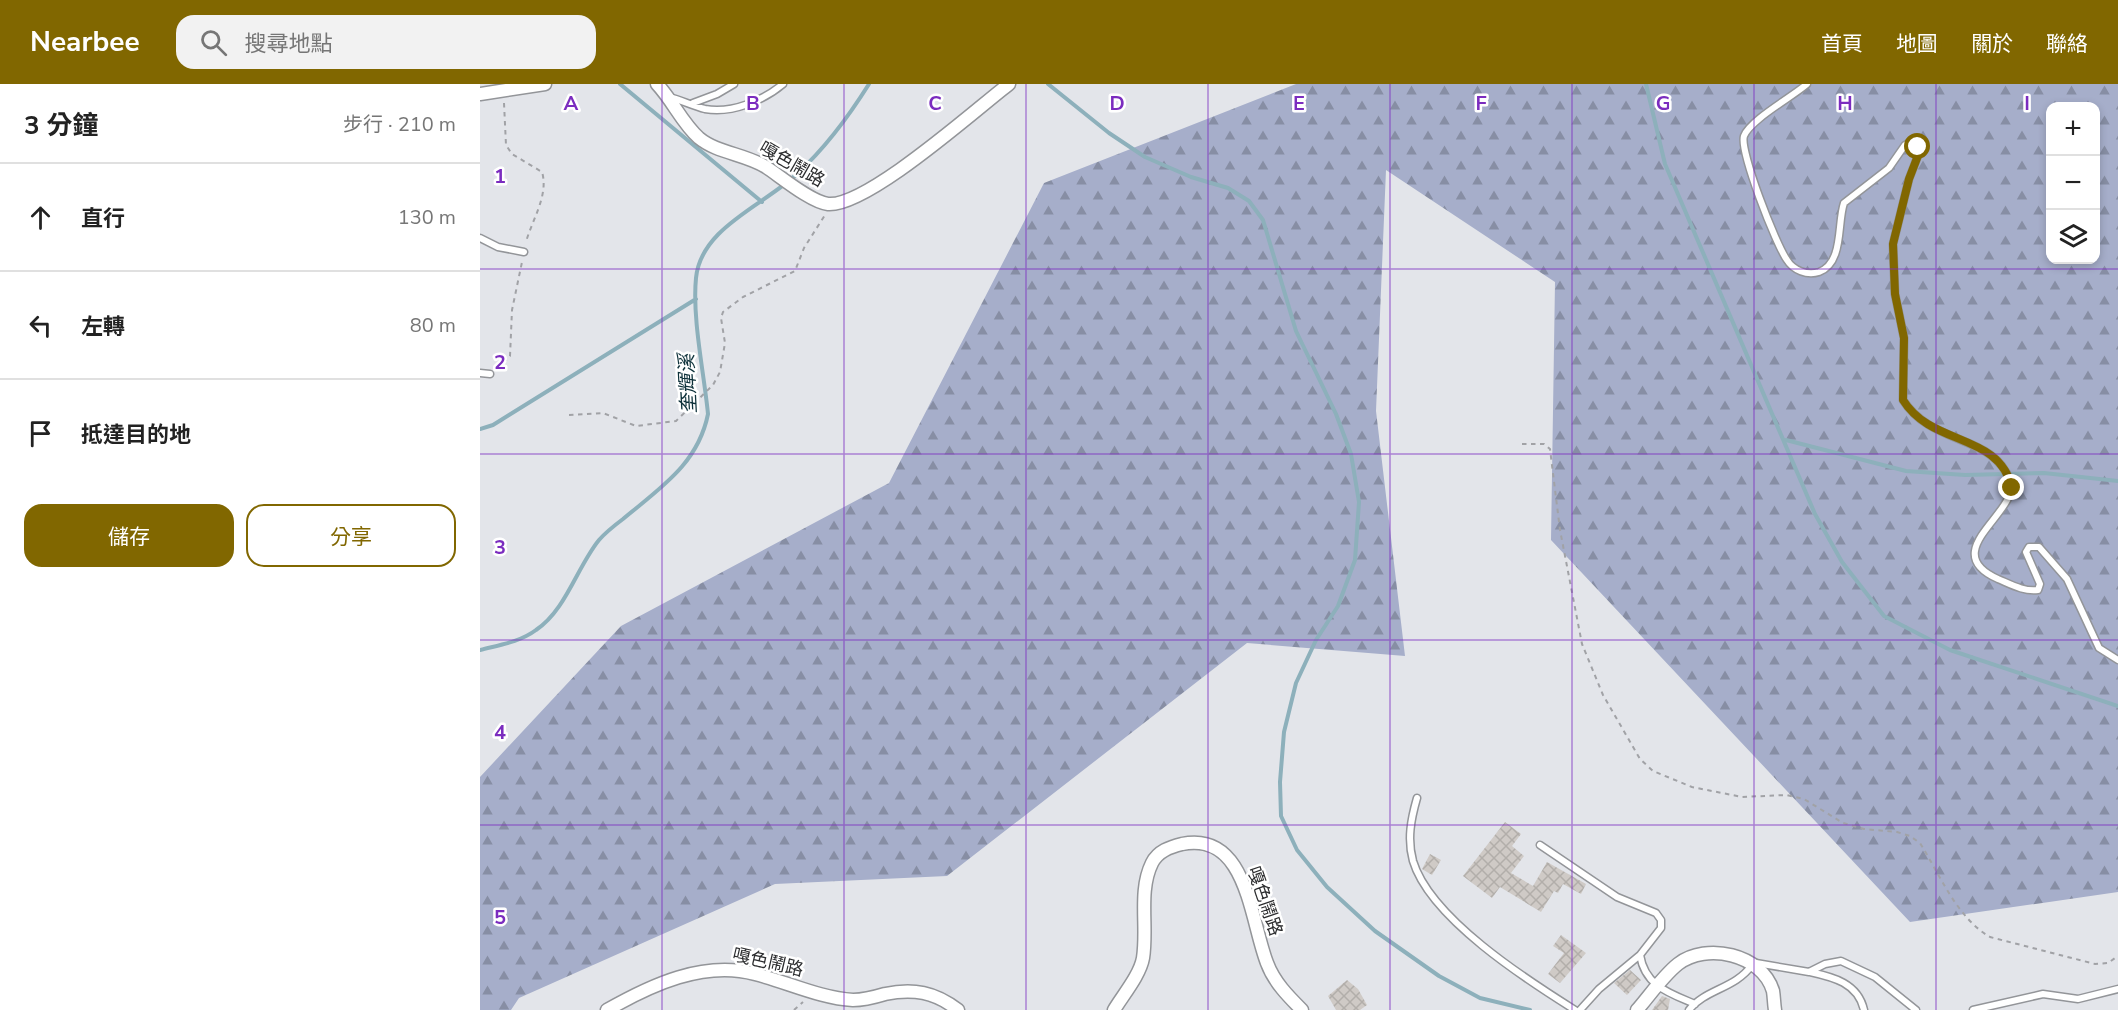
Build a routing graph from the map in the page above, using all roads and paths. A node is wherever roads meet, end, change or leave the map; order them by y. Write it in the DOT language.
graph roads {
  1 [pos="545,84"];
  2 [pos="657,84"];
  3 [pos="734,84"];
  4 [pos="783,84"];
  5 [pos="1009,84"];
  6 [pos="1807,84"];
  7 [pos="504,91"];
  8 [pos="480,94"];
  9 [pos="669,97"];
  10 [pos="692,103"];
  11 [pos="827,204"];
  12 [pos="480,238"];
  13 [pos="524,252"];
  14 [pos="480,373"];
  15 [pos="490,374"];
  16 [pos="569,415"];
  17 [pos="1522,444"];
  18 [pos="2118,660"];
  19 [pos="1417,798"];
  20 [pos="1540,845"];
  21 [pos="1640,955"];
  22 [pos="2118,956"];
  23 [pos="1749,963"];
  24 [pos="1809,972"];
  25 [pos="1657,987"];
  26 [pos="2118,989"];
  27 [pos="1695,1004"];
  28 [pos="607,1010"];
  29 [pos="958,1010"];
  30 [pos="1114,1010"];
  31 [pos="1302,1010"];
  32 [pos="1575,1010"];
  33 [pos="1580,1010"];
  34 [pos="1637,1010"];
  35 [pos="1689,1010"];
  36 [pos="1775,1010"];
  37 [pos="1864,1010"];
  38 [pos="1916,1010"];
  39 [pos="1973,1010"];
  1 -- 7 [label="street"];
  2 -- 9 [label="street, 嘎色鬧路"];
  3 -- 10 [label="lane"];
  4 -- 10 [label="lane"];
  5 -- 11 [label="street, 嘎色鬧路"];
  6 -- 18 [label="lane"];
  7 -- 8 [label="street"];
  7 -- 13 [label="path"];
  9 -- 10 [label="lane"];
  9 -- 11 [label="street, 嘎色鬧路"];
  11 -- 16 [label="path"];
  12 -- 13 [label="lane"];
  13 -- 15 [label="path"];
  14 -- 15 [label="lane"];
  17 -- 22 [label="path"];
  19 -- 32 [label="lane"];
  20 -- 21 [label="lane"];
  21 -- 25 [label="lane"];
  21 -- 33 [label="lane"];
  23 -- 24 [label="lane"];
  23 -- 25 [label="street"];
  23 -- 27 [label="lane"];
  23 -- 36 [label="street"];
  24 -- 37 [label="lane"];
  24 -- 38 [label="lane"];
  25 -- 27 [label="lane"];
  25 -- 34 [label="street"];
  26 -- 39 [label="lane"];
  27 -- 35 [label="lane"];
  28 -- 29 [label="street, 嘎色鬧路"];
  30 -- 31 [label="street, 嘎色鬧路"];
}
